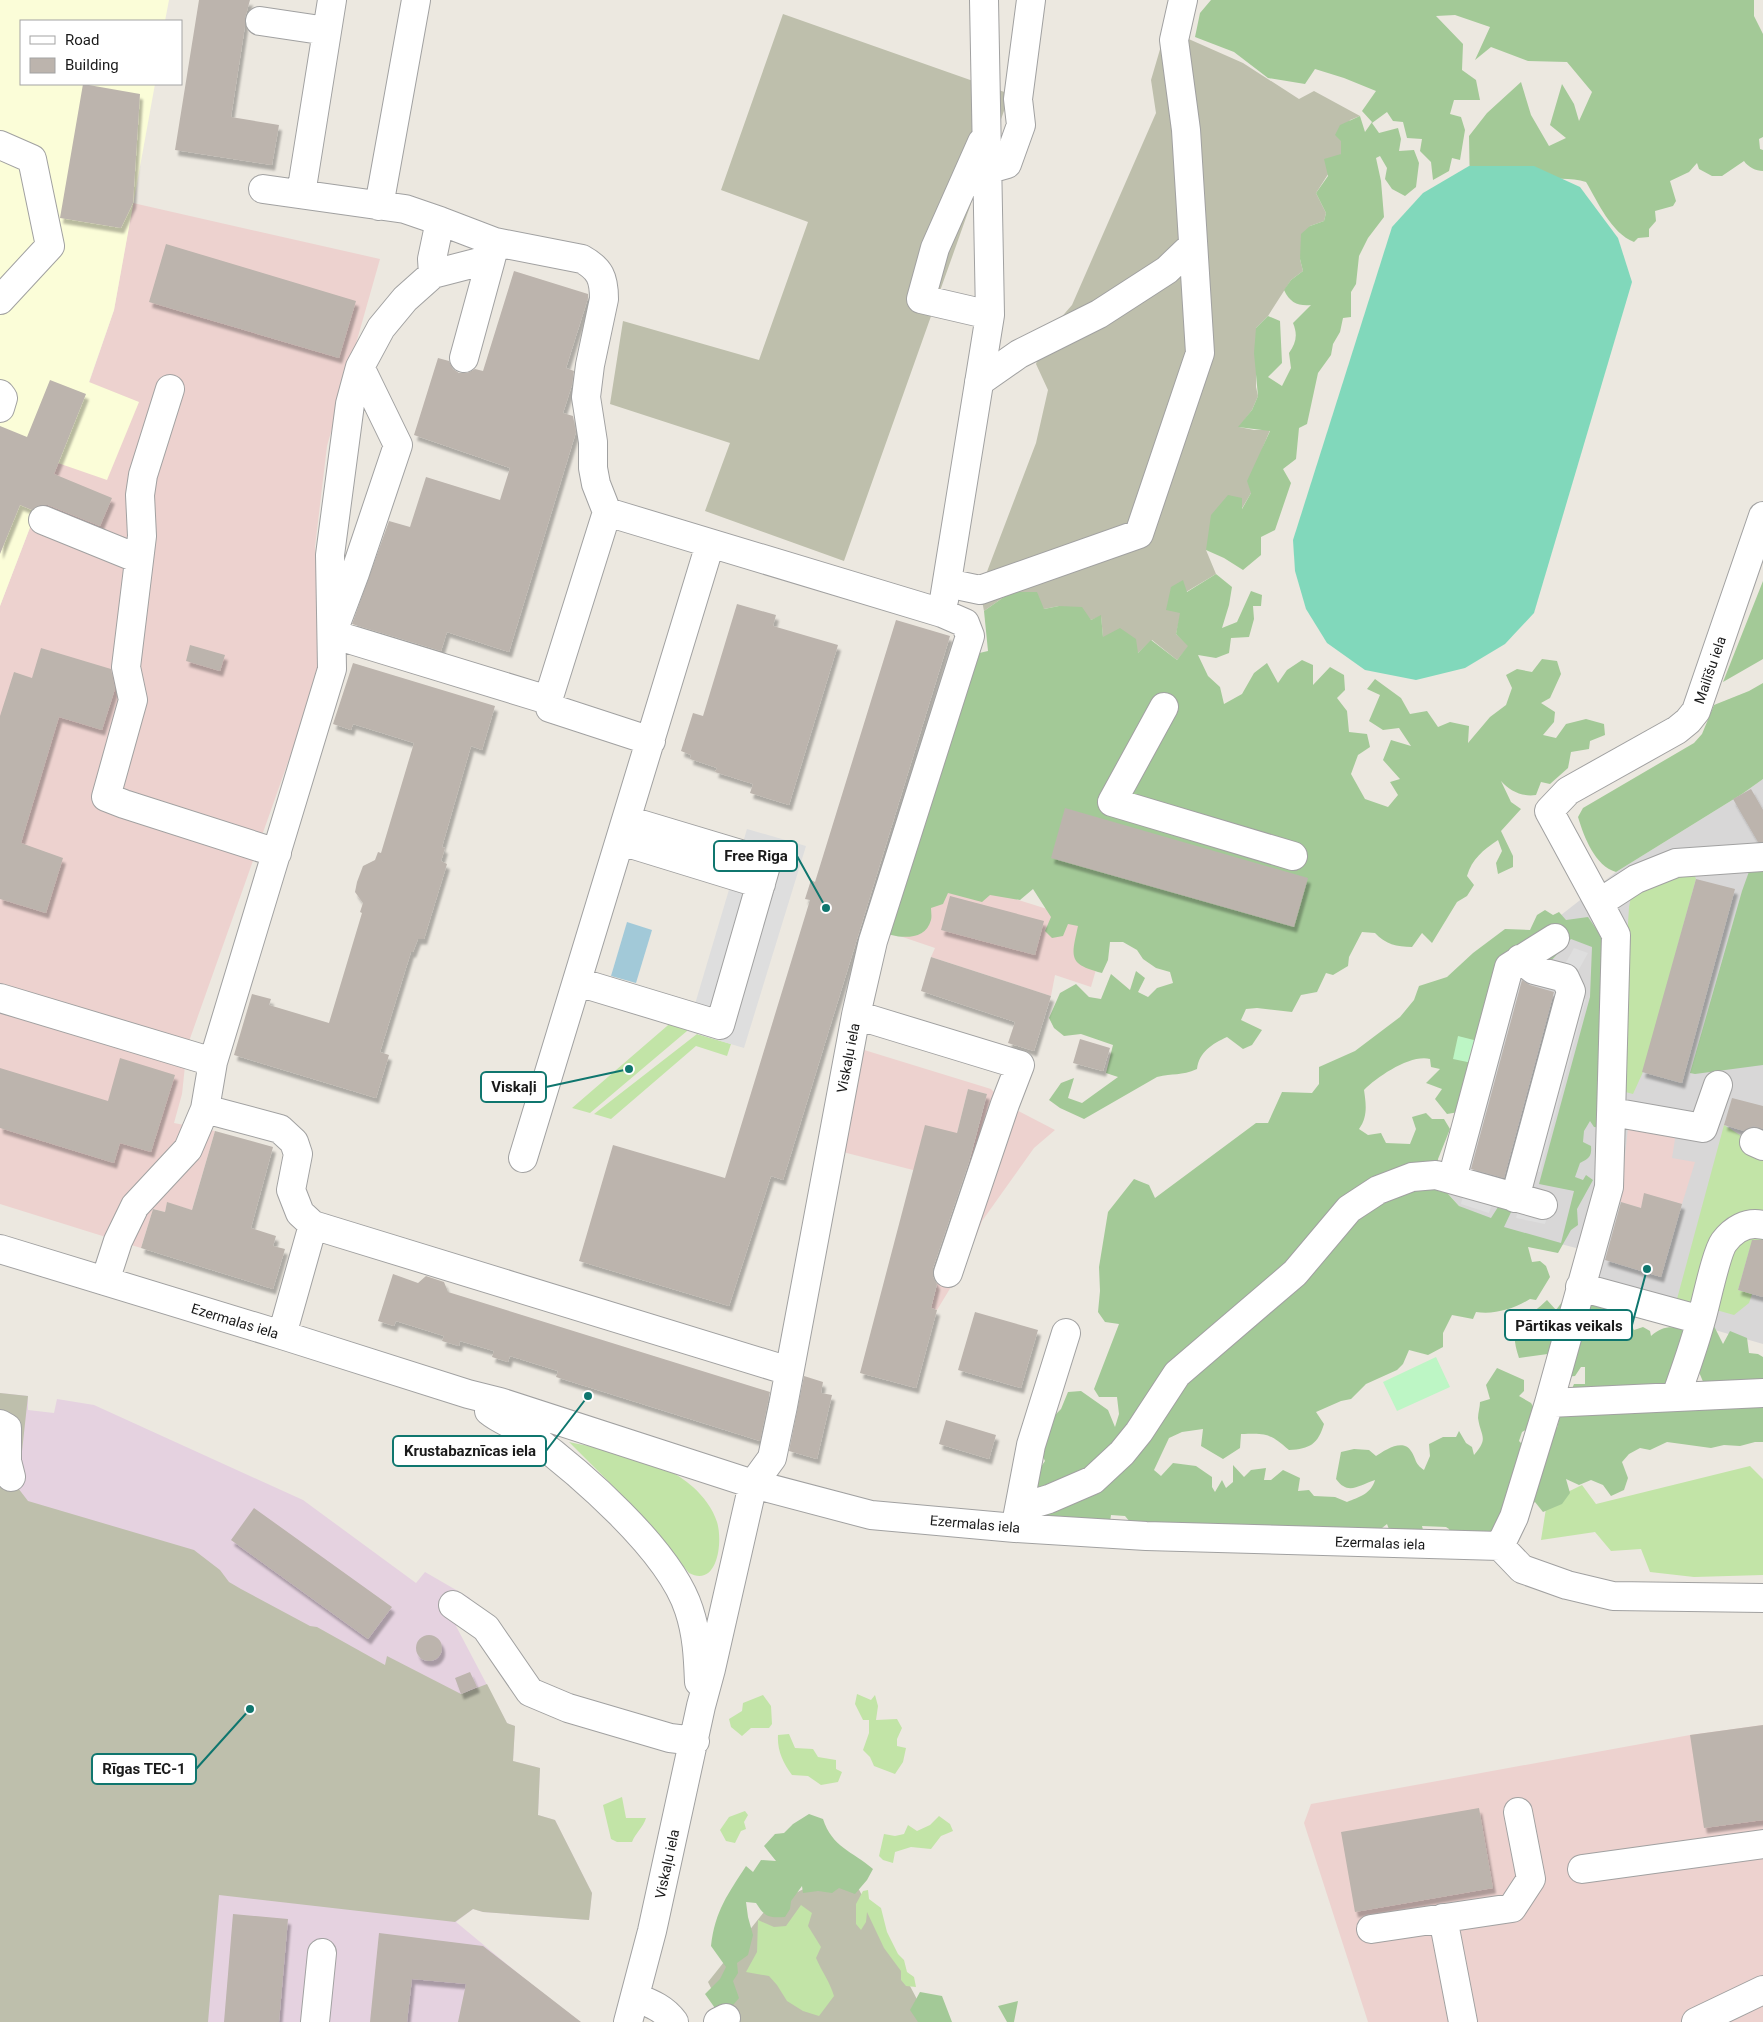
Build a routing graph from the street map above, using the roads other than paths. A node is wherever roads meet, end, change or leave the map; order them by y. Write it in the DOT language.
graph roads {
  1 [pos="332,0"];
  2 [pos="416,0"];
  3 [pos="984,0"];
  4 [pos="1031,0"];
  5 [pos="1183,0"];
  6 [pos="260,21"];
  7 [pos="326,31"];
  8 [pos="985,134"];
  9 [pos="0,145"];
  10 [pos="986,170"];
  11 [pos="263,189"];
  12 [pos="301,194"];
  13 [pos="379,206"];
  14 [pos="440,222"];
  15 [pos="1194,245"];
  16 [pos="493,251"];
  17 [pos="433,274"];
  18 [pos="0,300"];
  19 [pos="990,315"];
  20 [pos="464,358"];
  21 [pos="360,368"];
  22 [pos="979,382"];
  23 [pos="170,389"];
  24 [pos="0,394"];
  25 [pos="0,408"];
  26 [pos="607,512"];
  27 [pos="1763,516"];
  28 [pos="43,520"];
  29 [pos="710,544"];
  30 [pos="139,559"];
  31 [pos="947,583"];
  32 [pos="942,612"];
  33 [pos="332,634"];
  34 [pos="548,700"];
  35 [pos="1164,706"];
  36 [pos="651,741"];
  37 [pos="624,830"];
  38 [pos="277,853"];
  39 [pos="1294,856"];
  40 [pos="1763,857"];
  41 [pos="1600,903"];
  42 [pos="1554,938"];
  43 [pos="1520,959"];
  44 [pos="578,982"];
  45 [pos="0,998"];
  46 [pos="856,1015"];
  47 [pos="212,1062"];
  48 [pos="1718,1085"];
  49 [pos="205,1109"];
  50 [pos="1612,1112"];
  51 [pos="524,1158"];
  52 [pos="1452,1179"];
  53 [pos="1515,1198"];
  54 [pos="1544,1205"];
  55 [pos="313,1224"];
  56 [pos="1763,1225"];
  57 [pos="0,1249"];
  58 [pos="948,1273"];
  59 [pos="105,1281"];
  60 [pos="1580,1287"];
  61 [pos="1701,1320"];
  62 [pos="1066,1333"];
  63 [pos="282,1335"];
  64 [pos="789,1370"];
  65 [pos="1763,1393"];
  66 [pos="468,1394"];
  67 [pos="1676,1396"];
  68 [pos="1549,1403"];
  69 [pos="0,1424"];
  70 [pos="11,1477"];
  71 [pos="754,1484"];
  72 [pos="1017,1518"];
  73 [pos="1500,1546"];
  74 [pos="732,1582"];
  75 [pos="678,1588"];
  76 [pos="1763,1598"];
  77 [pos="453,1605"];
  78 [pos="701,1706"];
  79 [pos="695,1741"];
  80 [pos="1518,1812"];
  81 [pos="1763,1844"];
  82 [pos="1582,1869"];
  83 [pos="1443,1918"];
  84 [pos="1371,1929"];
  85 [pos="322,1953"];
  86 [pos="1763,1990"];
  87 [pos="632,2010"];
  88 [pos="315,2022"];
  89 [pos="674,2022"];
  90 [pos="1462,2022"];
  91 [pos="1696,2022"];
  1 -- 7 [label="street"];
  2 -- 13 [label="street"];
  3 -- 8 [label="street"];
  4 -- 10 [label="street"];
  5 -- 15 [label="street"];
  6 -- 7 [label="street"];
  7 -- 12 [label="street"];
  8 -- 10 [label="street"];
  8 -- 19 [label="street"];
  9 -- 18 [label="street"];
  10 -- 19 [label="street"];
  11 -- 12 [label="street"];
  12 -- 13 [label="street"];
  13 -- 14 [label="street"];
  14 -- 16 [label="street"];
  14 -- 17 [label="street"];
  15 -- 22 [label="street"];
  15 -- 31 [label="street"];
  16 -- 17 [label="street"];
  16 -- 20 [label="street"];
  16 -- 26 [label="street"];
  17 -- 21 [label="street"];
  19 -- 22 [label="street"];
  21 -- 33 [label="street"];
  21 -- 33 [label="street"];
  22 -- 31 [label="street"];
  23 -- 30 [label="street"];
  24 -- 25 [label="street"];
  26 -- 29 [label="street"];
  26 -- 34 [label="street"];
  27 -- 41 [label="street, Mailīšu iela"];
  28 -- 30 [label="street"];
  29 -- 32 [label="street"];
  29 -- 36 [label="street"];
  30 -- 38 [label="street"];
  31 -- 32 [label="street"];
  32 -- 46 [label="street, Viskaļu iela"];
  33 -- 34 [label="street"];
  33 -- 38 [label="street"];
  34 -- 36 [label="street"];
  35 -- 39 [label="street"];
  36 -- 37 [label="street"];
  37 -- 44 [label="street"];
  37 -- 44 [label="street"];
  38 -- 47 [label="street"];
  40 -- 41 [label="street"];
  41 -- 50 [label="street"];
  42 -- 43 [label="street"];
  43 -- 52 [label="street"];
  43 -- 53 [label="street"];
  44 -- 51 [label="street"];
  45 -- 47 [label="street"];
  46 -- 58 [label="street"];
  46 -- 64 [label="street, Viskaļu iela"];
  47 -- 49 [label="street"];
  48 -- 50 [label="street"];
  49 -- 55 [label="street"];
  49 -- 59 [label="street"];
  50 -- 60 [label="street"];
  52 -- 53 [label="street"];
  52 -- 72 [label="street"];
  53 -- 54 [label="street"];
  55 -- 63 [label="street"];
  55 -- 64 [label="street"];
  56 -- 61 [label="street"];
  57 -- 59 [label="street, Ezermalas iela"];
  59 -- 63 [label="street, Ezermalas iela"];
  60 -- 61 [label="street"];
  60 -- 68 [label="street"];
  61 -- 67 [label="street"];
  62 -- 72 [label="street"];
  63 -- 66 [label="street, Ezermalas iela"];
  64 -- 71 [label="street, Viskaļu iela"];
  65 -- 67 [label="street"];
  66 -- 71 [label="street, Ezermalas iela"];
  66 -- 75 [label="street, Ezermalas iela"];
  67 -- 68 [label="street"];
  68 -- 73 [label="street"];
  69 -- 70 [label="street"];
  71 -- 72 [label="street, Ezermalas iela"];
  71 -- 74 [label="street"];
  72 -- 73 [label="street, Ezermalas iela"];
  73 -- 76 [label="street"];
  74 -- 75 [label="street"];
  74 -- 78 [label="street"];
  75 -- 78 [label="street, Ezermalas iela"];
  77 -- 79 [label="street"];
  78 -- 79 [label="street, Viskaļu iela"];
  79 -- 87 [label="street, Viskaļu iela"];
  80 -- 83 [label="street"];
  81 -- 82 [label="street"];
  83 -- 84 [label="street"];
  83 -- 90 [label="street"];
  85 -- 88 [label="street"];
  86 -- 91 [label="street"];
  87 -- 89 [label="street"];
}
